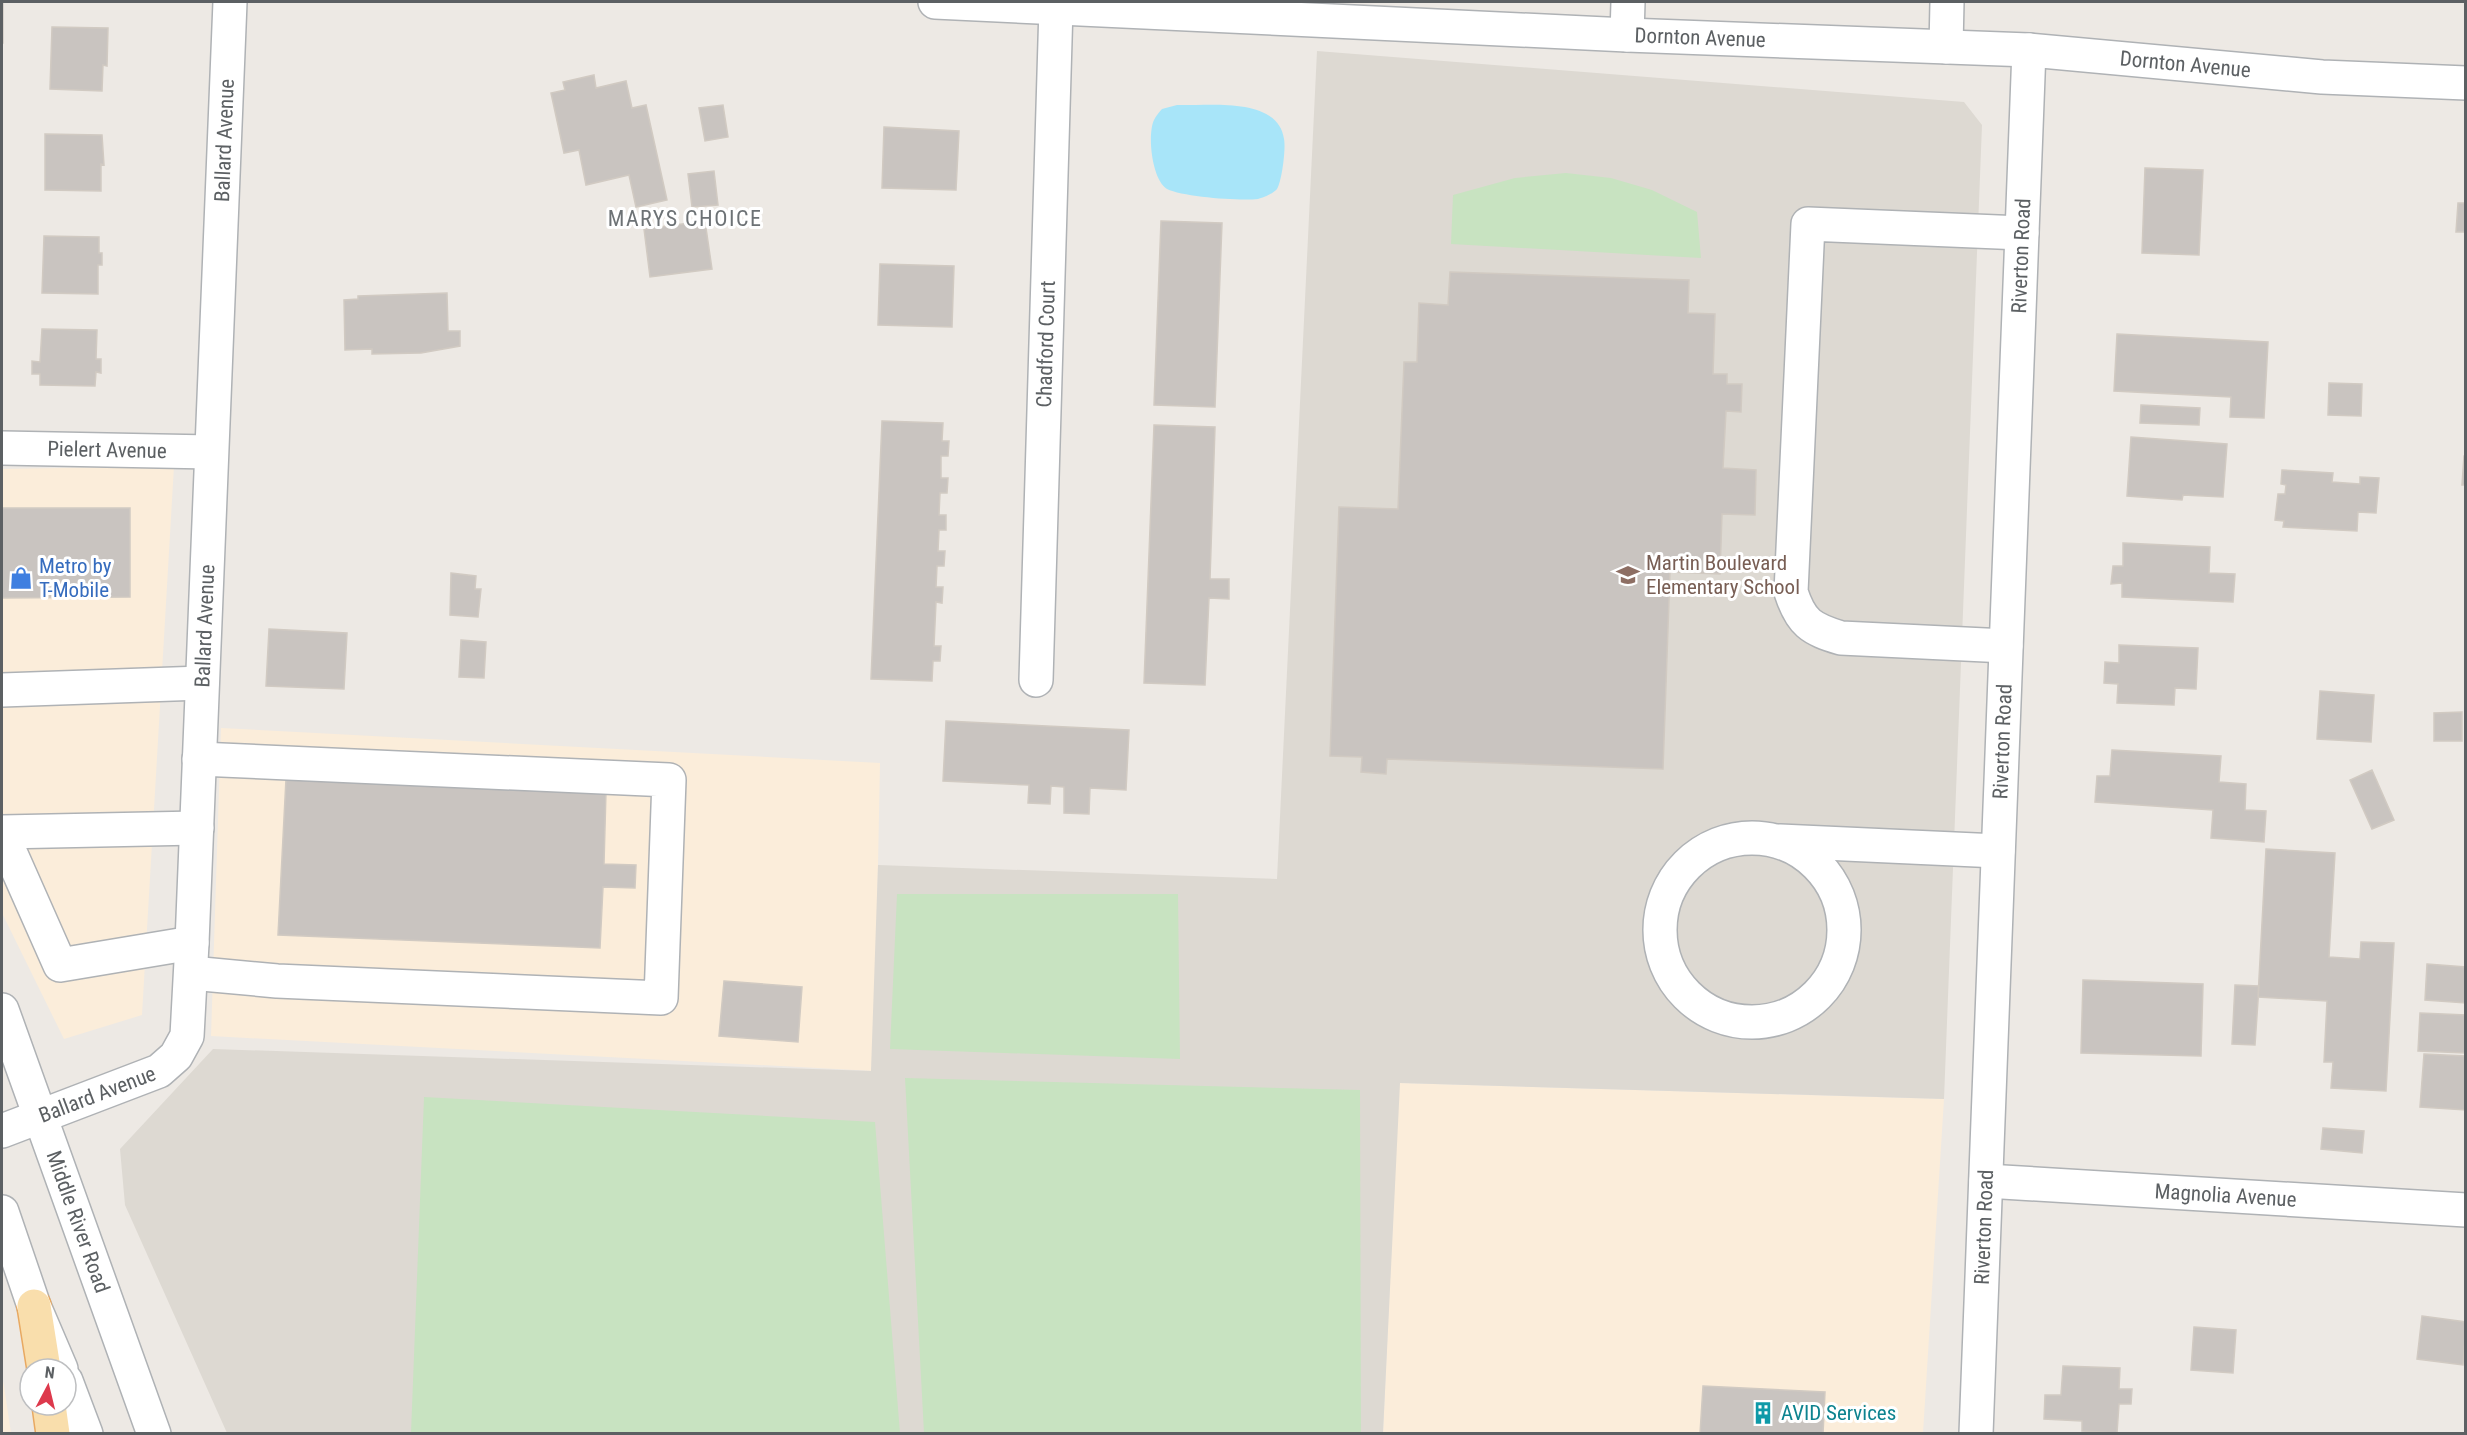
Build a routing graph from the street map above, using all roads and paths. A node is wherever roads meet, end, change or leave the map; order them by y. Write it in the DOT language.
graph roads {
  1 [pos="230,2"];
  2 [pos="935,2"];
  3 [pos="1628,2"];
  4 [pos="1947,2"];
  5 [pos="1056,7"];
  6 [pos="1338,11"];
  7 [pos="1627,35"];
  8 [pos="1946,47"];
  9 [pos="2029,50"];
  10 [pos="2466,83"];
  11 [pos="2022,232"];
  12 [pos="2,448"];
  13 [pos="211,452"];
  14 [pos="2006,646"];
  15 [pos="1036,680"];
  16 [pos="202,683"];
  17 [pos="2,690"];
  18 [pos="199,759"];
  19 [pos="196,828"];
  20 [pos="2,833"];
  21 [pos="1776,840"];
  22 [pos="1998,851"];
  23 [pos="192,958"];
  24 [pos="2,1010"];
  25 [pos="41,1116"];
  26 [pos="2,1131"];
  27 [pos="1986,1181"];
  28 [pos="2466,1210"];
  29 [pos="2,1212"];
  30 [pos="2,1291"];
  31 [pos="34,1306"];
  32 [pos="42,1357"];
  33 [pos="56,1357"];
  34 [pos="78,1413"];
  35 [pos="51,1417"];
  36 [pos="53,1434"];
  37 [pos="86,1434"];
  38 [pos="154,1434"];
  39 [pos="1976,1434"];
  1 -- 13 [label="street, Ballard Avenue"];
  2 -- 5 [label="street, Dornton Avenue"];
  3 -- 7 [label="street"];
  4 -- 8 [label="street"];
  5 -- 6 [label="street, Dornton Avenue"];
  5 -- 15 [label="street, Chadford Court"];
  6 -- 7 [label="street, Dornton Avenue"];
  7 -- 8 [label="street, Dornton Avenue"];
  8 -- 9 [label="street, Dornton Avenue"];
  9 -- 10 [label="street, Dornton Avenue"];
  9 -- 11 [label="street, Riverton Road"];
  11 -- 14 [label="street, Riverton Road"];
  11 -- 14 [label="street"];
  12 -- 13 [label="street, Pielert Avenue"];
  13 -- 16 [label="street, Ballard Avenue"];
  14 -- 22 [label="street, Riverton Road"];
  16 -- 17 [label="street"];
  16 -- 18 [label="street, Ballard Avenue"];
  18 -- 19 [label="street, Ballard Avenue"];
  18 -- 23 [label="street"];
  19 -- 20 [label="street"];
  19 -- 23 [label="street, Ballard Avenue"];
  20 -- 23 [label="street"];
  21 -- 21 [label="street"];
  21 -- 22 [label="street"];
  22 -- 27 [label="street, Riverton Road"];
  23 -- 25 [label="street, Ballard Avenue"];
  24 -- 25 [label="street, Middle River Road"];
  25 -- 26 [label="street, Ballard Avenue"];
  25 -- 38 [label="street, Middle River Road"];
  27 -- 28 [label="street, Magnolia Avenue"];
  27 -- 39 [label="street, Riverton Road"];
  29 -- 31 [label="street"];
  30 -- 31 [label="street"];
  31 -- 32 [label="main road"];
  31 -- 33 [label="street"];
  34 -- 37 [label="street"];
  35 -- 36 [label="main road"];
}
